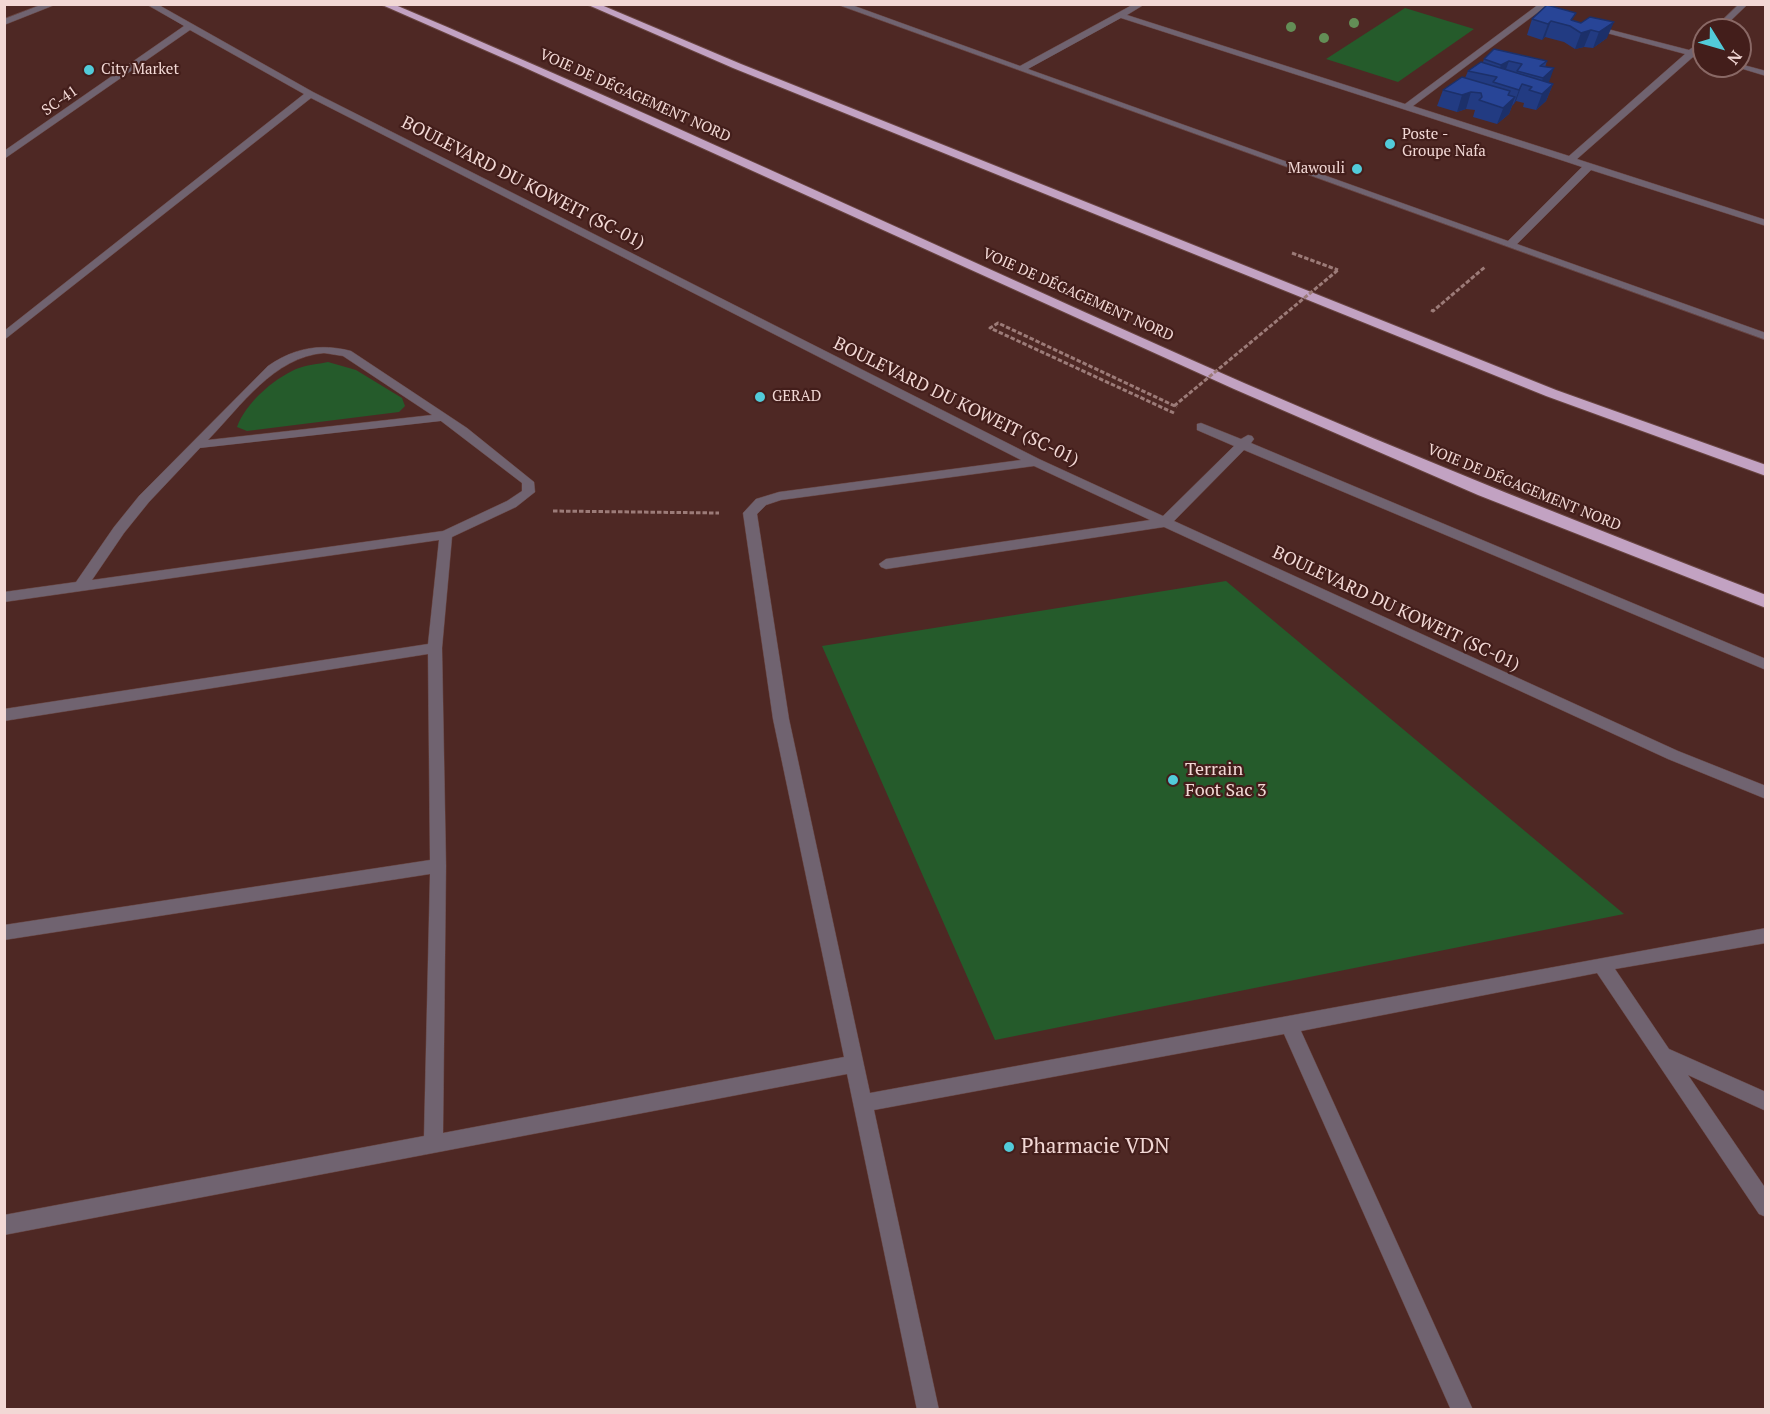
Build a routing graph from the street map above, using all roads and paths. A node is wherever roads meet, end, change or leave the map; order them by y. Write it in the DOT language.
graph roads {
  1 [pos="53,4"];
  2 [pos="150,4"];
  3 [pos="384,4"];
  4 [pos="590,4"];
  5 [pos="840,4"];
  6 [pos="1545,4"];
  7 [pos="1744,4"];
  8 [pos="1137,5"];
  9 [pos="1537,12"];
  10 [pos="1120,15"];
  11 [pos="1548,15"];
  12 [pos="16,16"];
  13 [pos="4,17"];
  14 [pos="1729,18"];
  15 [pos="4,23"];
  16 [pos="1582,24"];
  17 [pos="190,26"];
  18 [pos="1691,54"];
  19 [pos="1021,69"];
  20 [pos="310,94"];
  21 [pos="1406,107"];
  22 [pos="4,156"];
  23 [pos="1570,160"];
  24 [pos="1589,166"];
  25 [pos="1766,209"];
  26 [pos="1761,221"];
  27 [pos="1510,244"];
  28 [pos="1338,270"];
  29 [pos="1424,307"];
  30 [pos="4,337"];
  31 [pos="1766,337"];
  32 [pos="1159,406"];
  33 [pos="444,417"];
  34 [pos="1201,428"];
  35 [pos="1241,440"];
  36 [pos="195,445"];
  37 [pos="1035,462"];
  38 [pos="1766,471"];
  39 [pos="498,511"];
  40 [pos="750,513"];
  41 [pos="1165,522"];
  42 [pos="446,535"];
  43 [pos="886,564"];
  44 [pos="80,587"];
  45 [pos="4,597"];
  46 [pos="1766,602"];
  47 [pos="435,648"];
  48 [pos="1766,665"];
  49 [pos="4,715"];
  50 [pos="1766,793"];
  51 [pos="438,866"];
  52 [pos="4,933"];
  53 [pos="1766,934"];
  54 [pos="1600,964"];
  55 [pos="1289,1025"];
  56 [pos="1665,1056"];
  57 [pos="854,1064"];
  58 [pos="1766,1101"];
  59 [pos="862,1104"];
  60 [pos="433,1145"];
  61 [pos="1766,1208"];
  62 [pos="4,1225"];
  63 [pos="928,1410"];
  64 [pos="1462,1410"];
  1 -- 12 [label="street"];
  2 -- 17 [label="street, BOULEVARD DU KOWEIT (SC-01)"];
  3 -- 46 [label="highway, VOIE DE DÉGAGEMENT NORD"];
  4 -- 38 [label="highway"];
  5 -- 19 [label="street"];
  6 -- 9 [label="street"];
  7 -- 14 [label="street"];
  8 -- 10 [label="street"];
  9 -- 11 [label="street"];
  9 -- 21 [label="street"];
  10 -- 19 [label="street"];
  10 -- 21 [label="street"];
  12 -- 13 [label="street"];
  12 -- 15 [label="street"];
  16 -- 18 [label="street"];
  17 -- 20 [label="street, BOULEVARD DU KOWEIT (SC-01)"];
  17 -- 22 [label="street, SC-41"];
  18 -- 23 [label="street"];
  19 -- 27 [label="street"];
  20 -- 30 [label="street"];
  20 -- 37 [label="street, BOULEVARD DU KOWEIT (SC-01)"];
  21 -- 23 [label="street"];
  23 -- 24 [label="street"];
  24 -- 26 [label="street"];
  24 -- 27 [label="street"];
  25 -- 26 [label="street"];
  27 -- 29 [label="path"];
  27 -- 31 [label="street"];
  28 -- 32 [label="path, bridge"];
  33 -- 36 [label="street"];
  33 -- 36 [label="street"];
  33 -- 39 [label="street"];
  34 -- 35 [label="street"];
  35 -- 41 [label="street"];
  35 -- 48 [label="street"];
  36 -- 44 [label="street"];
  37 -- 40 [label="street"];
  37 -- 41 [label="street, BOULEVARD DU KOWEIT (SC-01)"];
  39 -- 40 [label="path"];
  39 -- 42 [label="street"];
  40 -- 57 [label="street"];
  41 -- 43 [label="street"];
  41 -- 50 [label="street, BOULEVARD DU KOWEIT (SC-01)"];
  42 -- 44 [label="street"];
  42 -- 47 [label="street"];
  44 -- 45 [label="street"];
  47 -- 49 [label="street"];
  47 -- 51 [label="street"];
  51 -- 52 [label="street"];
  51 -- 60 [label="street"];
  53 -- 54 [label="street"];
  54 -- 55 [label="street"];
  54 -- 56 [label="street"];
  55 -- 59 [label="street"];
  55 -- 64 [label="street"];
  56 -- 58 [label="street"];
  56 -- 61 [label="street"];
  57 -- 59 [label="street"];
  57 -- 60 [label="street"];
  59 -- 63 [label="street"];
  60 -- 62 [label="street"];
}
